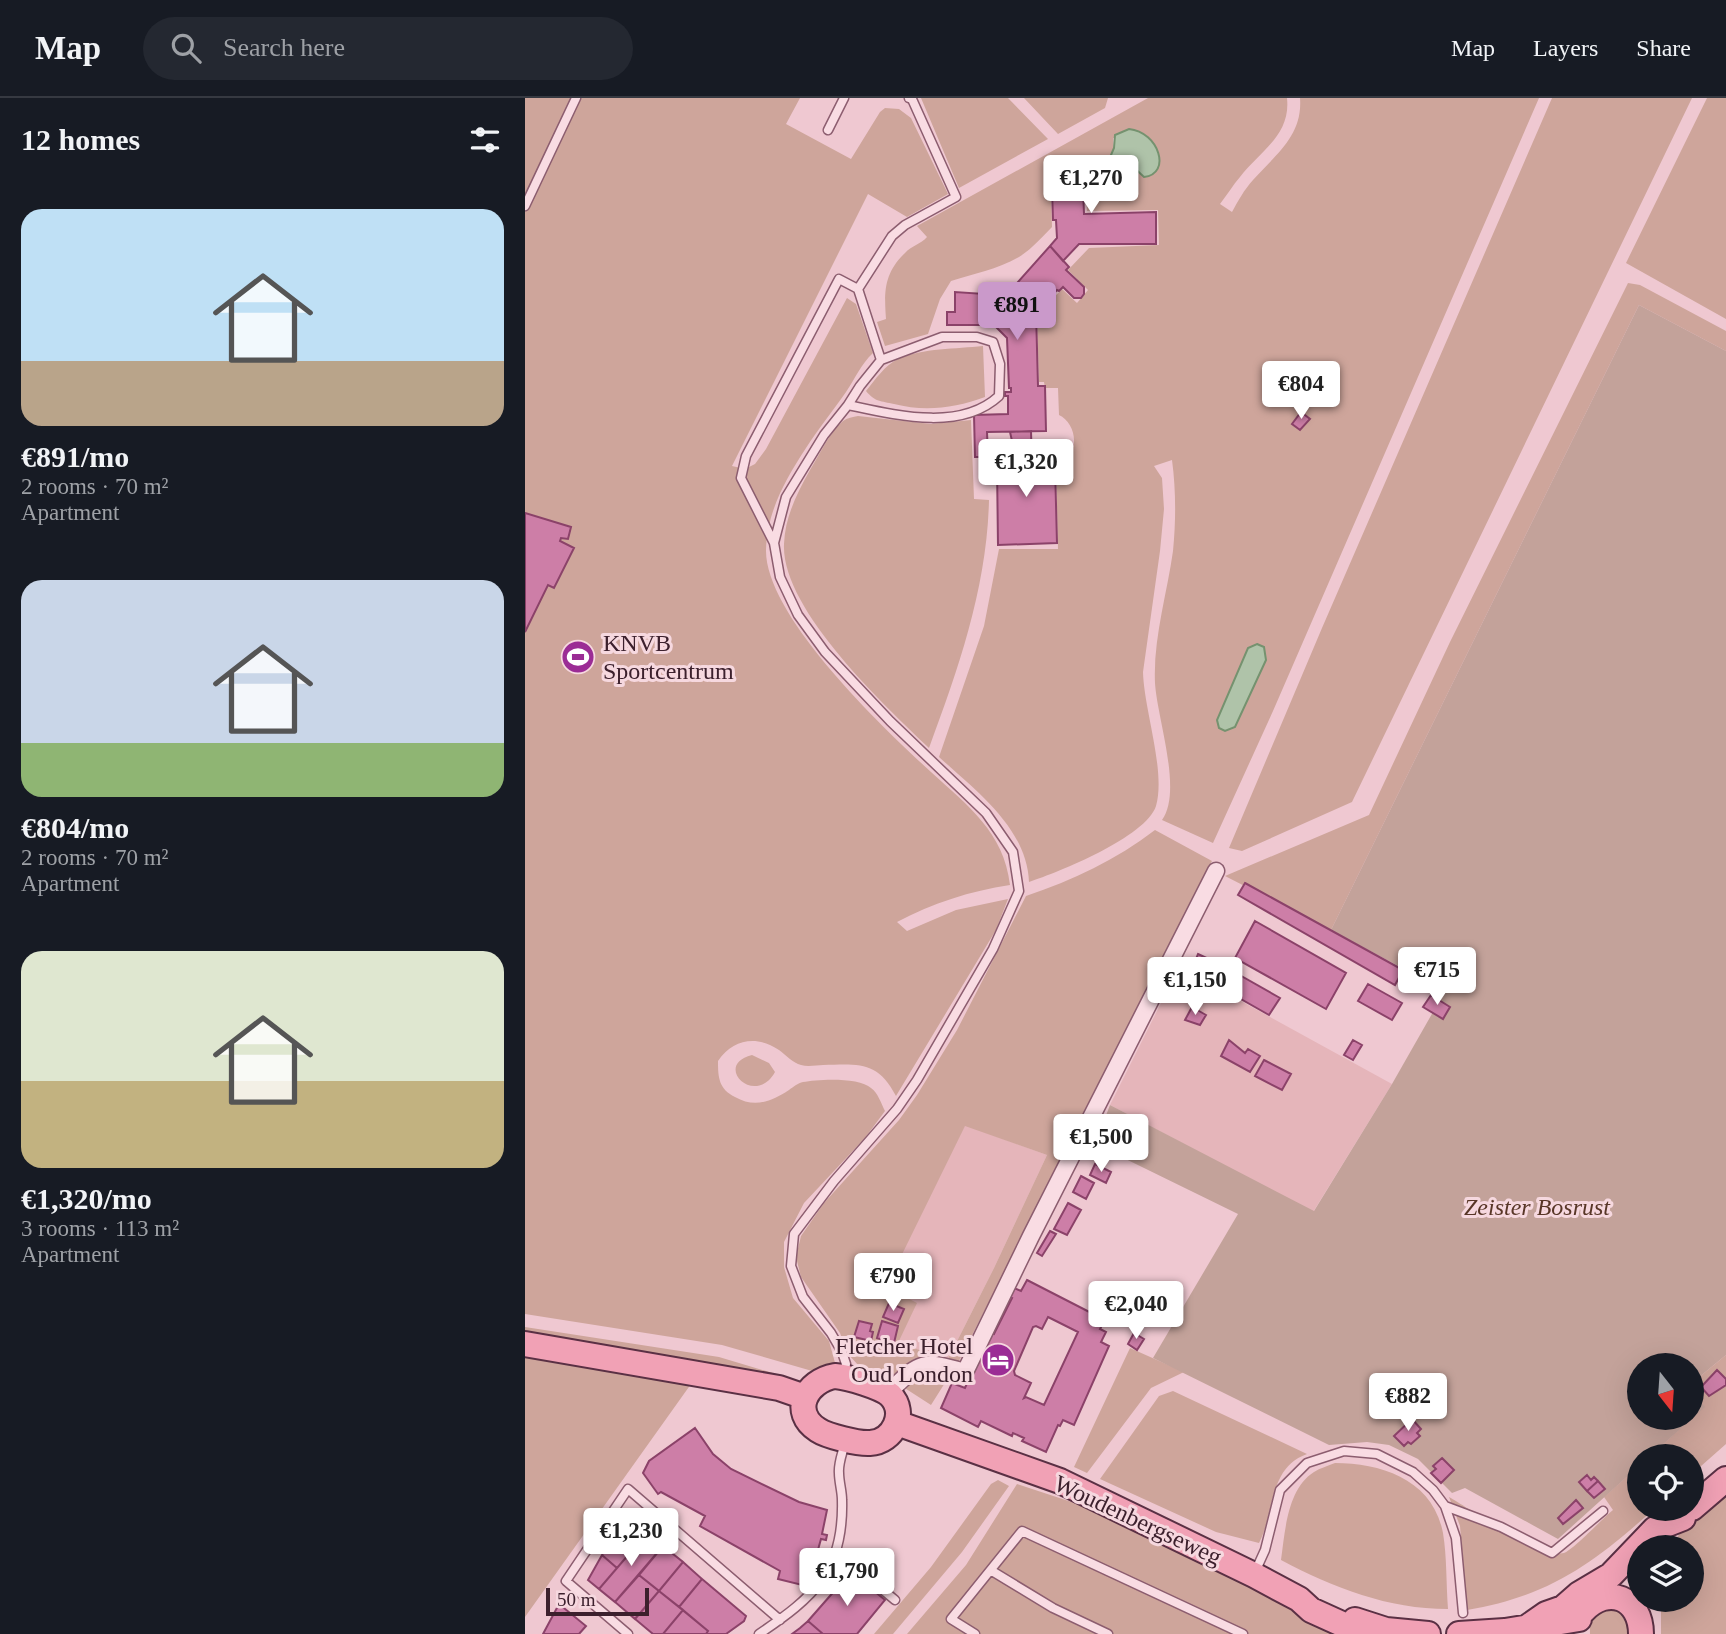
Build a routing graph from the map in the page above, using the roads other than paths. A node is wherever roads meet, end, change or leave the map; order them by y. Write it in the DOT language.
graph roads {
  1 [pos="576,98"];
  2 [pos="844,98"];
  3 [pos="909,98"];
  4 [pos="828,130"];
  5 [pos="525,206"];
  6 [pos="858,289"];
  7 [pos="881,360"];
  8 [pos="848,405"];
  9 [pos="774,543"];
  10 [pos="1216,871"];
  11 [pos="525,1344"];
  12 [pos="844,1377"];
  13 [pos="888,1392"];
  14 [pos="805,1397"];
  15 [pos="897,1423"];
  16 [pos="846,1439"];
  17 [pos="1726,1479"];
  18 [pos="1704,1498"];
  19 [pos="1445,1506"];
  20 [pos="1604,1511"];
  21 [pos="1670,1521"];
  22 [pos="1681,1521"];
  23 [pos="1670,1535"];
  24 [pos="837,1551"];
  25 [pos="992,1571"];
  26 [pos="1254,1575"];
  27 [pos="1627,1583"];
  28 [pos="1611,1597"];
  29 [pos="1299,1599"];
  30 [pos="895,1600"];
  31 [pos="1639,1614"];
  32 [pos="780,1619"];
  33 [pos="1461,1623"];
  34 [pos="1579,1627"];
  35 [pos="1527,1628"];
  36 [pos="628,1634"];
  37 [pos="759,1634"];
  38 [pos="975,1634"];
  39 [pos="1108,1634"];
  40 [pos="1243,1634"];
  41 [pos="1371,1634"];
  42 [pos="1428,1634"];
  1 -- 5 [label="lane"];
  2 -- 4 [label="lane"];
  3 -- 6 [label="lane"];
  6 -- 7 [label="lane"];
  6 -- 9 [label="lane"];
  7 -- 8 [label="lane"];
  7 -- 8 [label="lane"];
  8 -- 9 [label="lane"];
  9 -- 12 [label="lane"];
  10 -- 13 [label="street"];
  11 -- 14 [label="main road"];
  12 -- 13 [label="main road"];
  12 -- 14 [label="main road"];
  13 -- 15 [label="main road"];
  14 -- 16 [label="main road"];
  15 -- 16 [label="main road"];
  15 -- 26 [label="main road, Woudenbergseweg"];
  16 -- 24 [label="lane"];
  17 -- 18 [label="main road"];
  19 -- 20 [label="lane"];
  19 -- 26 [label="lane"];
  19 -- 33 [label="lane"];
  21 -- 35 [label="main road"];
  22 -- 23 [label="main road"];
  24 -- 30 [label="lane"];
  24 -- 32 [label="lane"];
  25 -- 38 [label="lane"];
  25 -- 39 [label="lane"];
  25 -- 40 [label="lane"];
  26 -- 29 [label="main road, Woudenbergseweg"];
  27 -- 28 [label="main road"];
  28 -- 31 [label="main road"];
  28 -- 34 [label="main road"];
  29 -- 41 [label="main road, Woudenbergseweg"];
  29 -- 42 [label="main road"];
  32 -- 36 [label="lane"];
  32 -- 37 [label="lane"];
  33 -- 35 [label="main road"];
  34 -- 35 [label="main road"];
}
